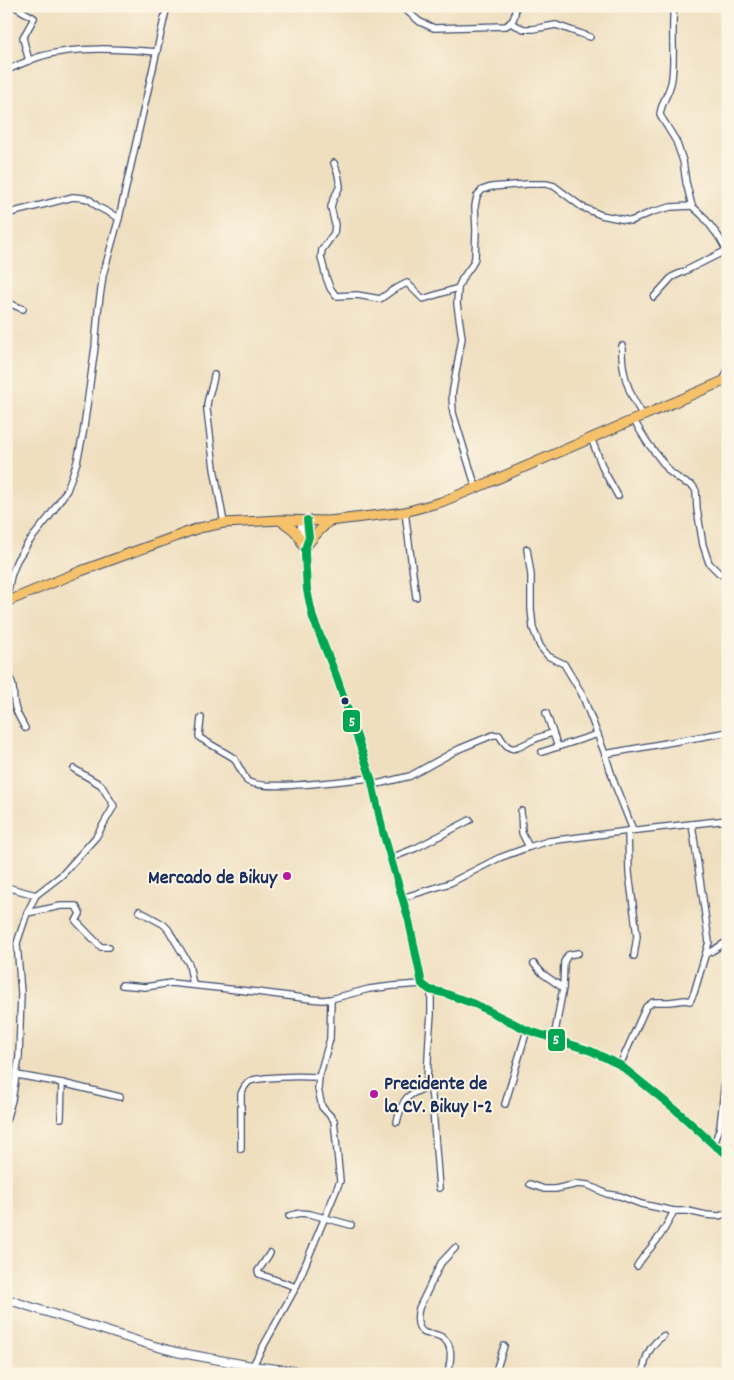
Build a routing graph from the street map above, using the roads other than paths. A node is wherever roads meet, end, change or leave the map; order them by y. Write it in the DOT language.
graph roads {
  1 [pos="14,6"];
  2 [pos="167,6"];
  3 [pos="401,6"];
  4 [pos="515,6"];
  5 [pos="674,6"];
  6 [pos="510,23"];
  7 [pos="590,36"];
  8 [pos="157,52"];
  9 [pos="29,61"];
  10 [pos="6,70"];
  11 [pos="334,163"];
  12 [pos="692,206"];
  13 [pos="6,214"];
  14 [pos="118,218"];
  15 [pos="727,251"];
  16 [pos="458,288"];
  17 [pos="654,296"];
  18 [pos="6,302"];
  19 [pos="23,309"];
  20 [pos="622,346"];
  21 [pos="728,369"];
  22 [pos="214,375"];
  23 [pos="724,381"];
  24 [pos="643,415"];
  25 [pos="633,420"];
  26 [pos="591,438"];
  27 [pos="476,488"];
  28 [pos="618,496"];
  29 [pos="405,512"];
  30 [pos="280,520"];
  31 [pos="304,520"];
  32 [pos="329,521"];
  33 [pos="224,523"];
  34 [pos="305,547"];
  35 [pos="527,549"];
  36 [pos="728,578"];
  37 [pos="6,597"];
  38 [pos="416,597"];
  39 [pos="6,602"];
  40 [pos="6,674"];
  41 [pos="546,713"];
  42 [pos="201,718"];
  43 [pos="25,728"];
  44 [pos="728,732"];
  45 [pos="552,733"];
  46 [pos="598,734"];
  47 [pos="558,746"];
  48 [pos="542,752"];
  49 [pos="605,754"];
  50 [pos="74,769"];
  51 [pos="372,782"];
  52 [pos="522,811"];
  53 [pos="470,820"];
  54 [pos="728,820"];
  55 [pos="692,824"];
  56 [pos="630,830"];
  57 [pos="528,847"];
  58 [pos="391,858"];
  59 [pos="6,887"];
  60 [pos="36,895"];
  61 [pos="402,898"];
  62 [pos="139,911"];
  63 [pos="27,913"];
  64 [pos="728,941"];
  65 [pos="709,942"];
  66 [pos="109,947"];
  67 [pos="717,947"];
  68 [pos="578,953"];
  69 [pos="706,954"];
  70 [pos="634,956"];
  71 [pos="534,964"];
  72 [pos="422,984"];
  73 [pos="122,985"];
  74 [pos="193,985"];
  75 [pos="563,988"];
  76 [pos="431,990"];
  77 [pos="331,999"];
  78 [pos="527,1030"];
  79 [pos="554,1038"];
  80 [pos="727,1061"];
  81 [pos="620,1065"];
  82 [pos="17,1075"];
  83 [pos="319,1077"];
  84 [pos="62,1083"];
  85 [pos="430,1086"];
  86 [pos="120,1097"];
  87 [pos="505,1104"];
  88 [pos="61,1118"];
  89 [pos="6,1120"];
  90 [pos="396,1122"];
  91 [pos="714,1145"];
  92 [pos="241,1149"];
  93 [pos="728,1155"];
  94 [pos="530,1184"];
  95 [pos="439,1188"];
  96 [pos="674,1211"];
  97 [pos="728,1213"];
  98 [pos="289,1216"];
  99 [pos="326,1218"];
  100 [pos="351,1225"];
  101 [pos="455,1248"];
  102 [pos="270,1253"];
  103 [pos="637,1266"];
  104 [pos="296,1287"];
  105 [pos="6,1299"];
  106 [pos="663,1336"];
  107 [pos="504,1346"];
  108 [pos="250,1370"];
  109 [pos="319,1374"];
  110 [pos="448,1374"];
  111 [pos="495,1374"];
  112 [pos="643,1374"];
  1 -- 9 [label="street"];
  2 -- 8 [label="street"];
  3 -- 6 [label="street"];
  4 -- 6 [label="street"];
  5 -- 12 [label="street"];
  6 -- 7 [label="street"];
  8 -- 9 [label="street"];
  8 -- 14 [label="street"];
  9 -- 10 [label="street"];
  11 -- 16 [label="street"];
  12 -- 15 [label="street"];
  12 -- 16 [label="street"];
  13 -- 14 [label="street"];
  14 -- 37 [label="street"];
  15 -- 17 [label="street"];
  16 -- 27 [label="street"];
  18 -- 19 [label="street"];
  20 -- 24 [label="street"];
  21 -- 23 [label="street"];
  22 -- 33 [label="street"];
  23 -- 24 [label="main road"];
  24 -- 25 [label="main road"];
  25 -- 26 [label="main road"];
  25 -- 36 [label="street"];
  26 -- 27 [label="main road"];
  26 -- 28 [label="street"];
  27 -- 29 [label="main road"];
  29 -- 32 [label="main road"];
  29 -- 38 [label="street"];
  30 -- 31 [label="main road"];
  30 -- 33 [label="main road"];
  30 -- 34 [label="main road"];
  31 -- 32 [label="main road"];
  31 -- 34 [label="street"];
  32 -- 34 [label="main road"];
  33 -- 39 [label="main road"];
  34 -- 51 [label="street"];
  35 -- 46 [label="street"];
  37 -- 39 [label="street"];
  40 -- 43 [label="street"];
  41 -- 45 [label="street"];
  42 -- 51 [label="street"];
  44 -- 49 [label="street"];
  45 -- 47 [label="street"];
  45 -- 51 [label="street"];
  46 -- 47 [label="street"];
  46 -- 49 [label="street"];
  47 -- 48 [label="street"];
  49 -- 56 [label="street"];
  50 -- 60 [label="street"];
  51 -- 58 [label="street"];
  52 -- 57 [label="street"];
  53 -- 58 [label="street"];
  54 -- 55 [label="street"];
  55 -- 56 [label="street"];
  55 -- 65 [label="street"];
  56 -- 57 [label="street"];
  56 -- 70 [label="street"];
  57 -- 61 [label="street"];
  58 -- 61 [label="street"];
  59 -- 60 [label="street"];
  60 -- 63 [label="street"];
  61 -- 72 [label="street"];
  62 -- 74 [label="street"];
  63 -- 66 [label="street"];
  63 -- 82 [label="street"];
  64 -- 67 [label="street"];
  65 -- 67 [label="street"];
  65 -- 69 [label="street"];
  67 -- 69 [label="street"];
  68 -- 75 [label="street"];
  69 -- 81 [label="street"];
  71 -- 75 [label="street"];
  72 -- 76 [label="street"];
  72 -- 77 [label="street"];
  73 -- 74 [label="street"];
  74 -- 77 [label="street"];
  75 -- 79 [label="street"];
  76 -- 78 [label="street"];
  76 -- 85 [label="street"];
  77 -- 83 [label="street"];
  78 -- 79 [label="street"];
  78 -- 87 [label="street"];
  79 -- 81 [label="street"];
  80 -- 91 [label="street"];
  81 -- 91 [label="street"];
  82 -- 84 [label="street"];
  82 -- 89 [label="street"];
  83 -- 92 [label="street"];
  83 -- 99 [label="street"];
  84 -- 86 [label="street"];
  84 -- 88 [label="street"];
  85 -- 90 [label="street"];
  85 -- 95 [label="street"];
  91 -- 93 [label="street"];
  94 -- 96 [label="street"];
  96 -- 97 [label="street"];
  96 -- 103 [label="street"];
  98 -- 99 [label="street"];
  99 -- 100 [label="street"];
  99 -- 104 [label="street"];
  101 -- 110 [label="street"];
  102 -- 104 [label="street"];
  104 -- 108 [label="street"];
  105 -- 108 [label="street"];
  106 -- 112 [label="street"];
  107 -- 111 [label="street"];
  108 -- 109 [label="street"];
}
